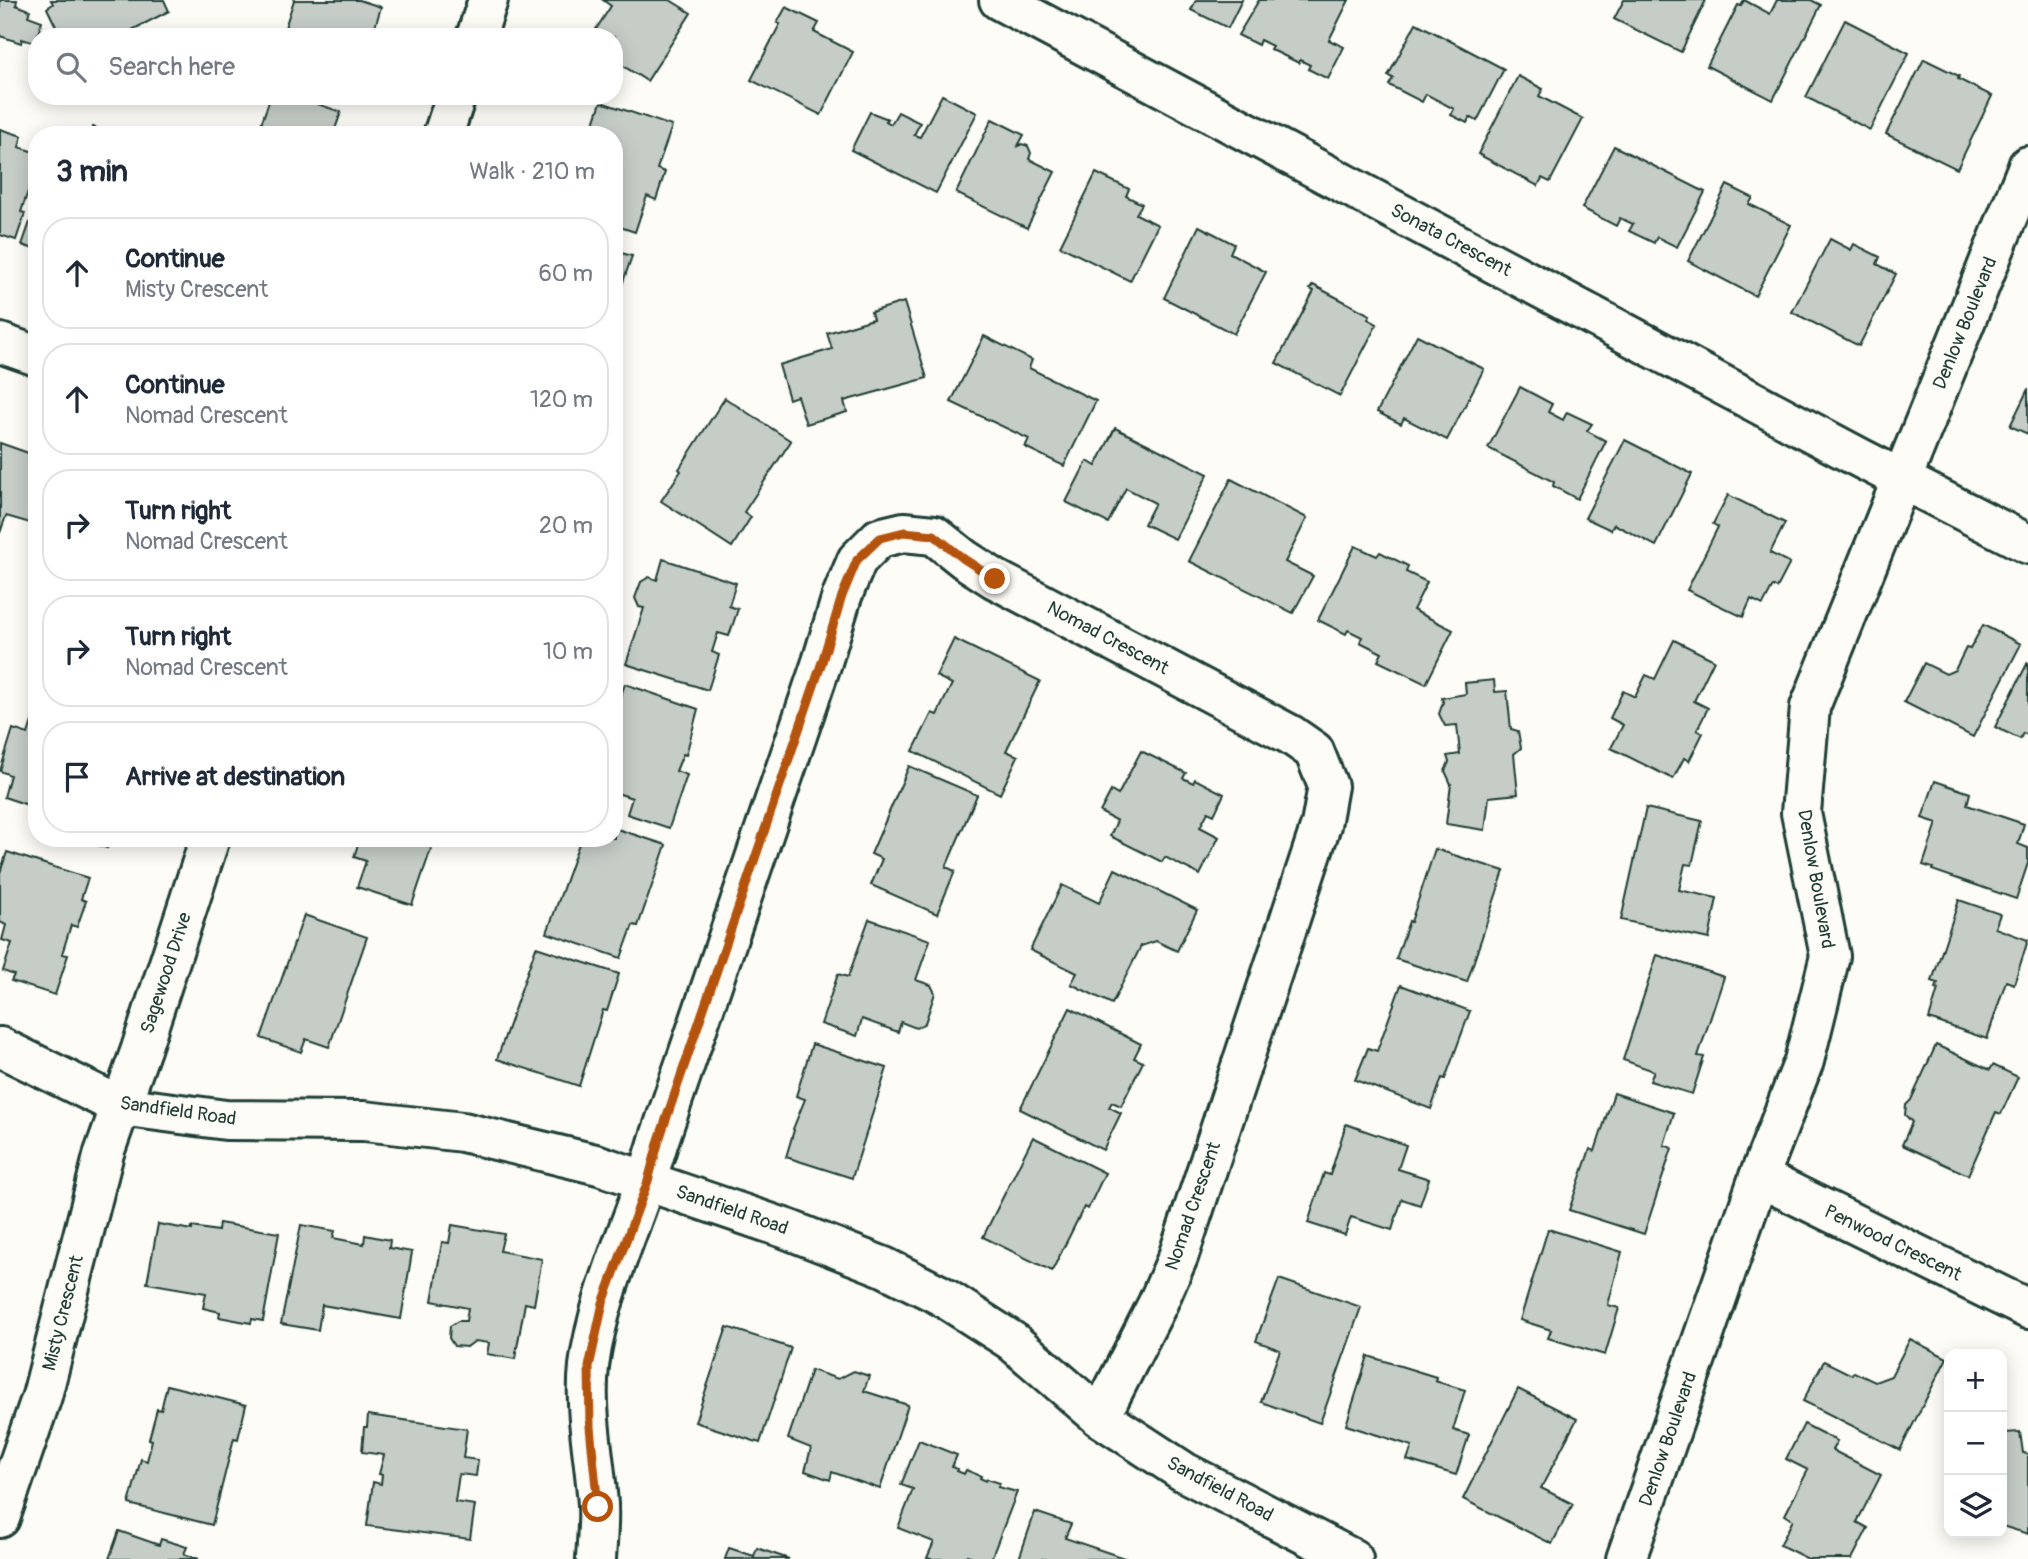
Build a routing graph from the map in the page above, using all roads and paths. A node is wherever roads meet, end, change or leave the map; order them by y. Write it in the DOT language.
graph roads {
  1 [pos="488,0"];
  2 [pos="999,0"];
  3 [pos="479,28"];
  4 [pos="453,105"];
  5 [pos="446,126"];
  6 [pos="2028,166"];
  7 [pos="0,343"];
  8 [pos="28,353"];
  9 [pos="1903,480"];
  10 [pos="2028,544"];
  11 [pos="207,847"];
  12 [pos="0,1047"];
  13 [pos="120,1106"];
  14 [pos="1759,1177"];
  15 [pos="648,1181"];
  16 [pos="2028,1309"];
  17 [pos="1100,1417"];
  18 [pos="0,1518"];
  19 [pos="596,1559"];
  20 [pos="1353,1559"];
  21 [pos="1626,1559"];
  1 -- 3 [label="street"];
  2 -- 9 [label="street, Sonata Crescent"];
  4 -- 5 [label="street"];
  6 -- 9 [label="street, Denlow Boulevard"];
  7 -- 8 [label="street"];
  9 -- 10 [label="street, Sonata Crescent"];
  9 -- 14 [label="street, Denlow Boulevard"];
  11 -- 13 [label="street, Sagewood Drive"];
  12 -- 13 [label="street, Sandfield Road"];
  13 -- 15 [label="street, Sandfield Road"];
  13 -- 18 [label="street, Misty Crescent"];
  14 -- 16 [label="street, Penwood Crescent"];
  14 -- 21 [label="street, Denlow Boulevard"];
  15 -- 17 [label="street, Sandfield Road"];
  15 -- 17 [label="street, Nomad Crescent"];
  15 -- 19 [label="street"];
  17 -- 20 [label="street, Sandfield Road"];
}
